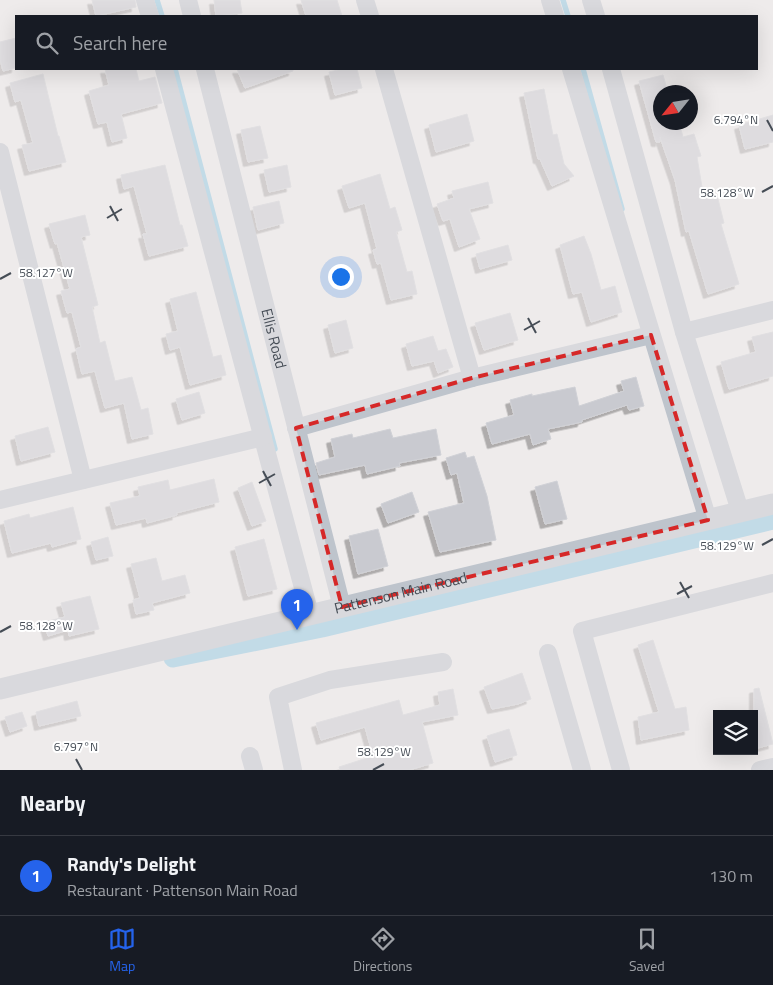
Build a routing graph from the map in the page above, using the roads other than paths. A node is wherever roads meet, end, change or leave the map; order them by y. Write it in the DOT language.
graph roads {
  1 [pos="145,0"];
  2 [pos="188,0"];
  3 [pos="365,0"];
  4 [pos="550,0"];
  5 [pos="591,0"];
  6 [pos="150,15"];
  7 [pos="192,15"];
  8 [pos="370,15"];
  9 [pos="555,15"];
  10 [pos="596,15"];
  11 [pos="164,70"];
  12 [pos="205,70"];
  13 [pos="384,70"];
  14 [pos="571,70"];
  15 [pos="611,70"];
  16 [pos="0,152"];
  17 [pos="773,310"];
  18 [pos="684,332"];
  19 [pos="651,335"];
  20 [pos="472,378"];
  21 [pos="296,428"];
  22 [pos="263,437"];
  23 [pos="83,480"];
  24 [pos="0,500"];
  25 [pos="773,504"];
  26 [pos="740,511"];
  27 [pos="708,520"];
  28 [pos="773,583"];
  29 [pos="342,607"];
  30 [pos="310,614"];
  31 [pos="548,652"];
  32 [pos="443,662"];
  33 [pos="0,689"];
  34 [pos="773,767"];
  35 [pos="293,770"];
  36 [pos="582,770"];
  37 [pos="621,770"];
  38 [pos="760,770"];
  1 -- 6 [label="street"];
  2 -- 7 [label="street"];
  3 -- 8 [label="street"];
  4 -- 9 [label="street"];
  5 -- 10 [label="street"];
  11 -- 22 [label="street"];
  12 -- 21 [label="street, Ellis Road"];
  13 -- 20 [label="street"];
  14 -- 19 [label="street"];
  15 -- 18 [label="street"];
  16 -- 23 [label="street"];
  17 -- 18 [label="street"];
  18 -- 26 [label="street"];
  19 -- 20 [label="street"];
  19 -- 27 [label="street"];
  20 -- 21 [label="street"];
  21 -- 29 [label="street, Ellis Road"];
  22 -- 23 [label="street"];
  22 -- 30 [label="street"];
  23 -- 24 [label="street"];
  25 -- 26 [label="street, Pattenson Main Road"];
  26 -- 27 [label="street, Pattenson Main Road"];
  27 -- 29 [label="street, Pattenson Main Road"];
  28 -- 37 [label="street"];
  29 -- 30 [label="street, Pattenson Main Road"];
  30 -- 33 [label="street, Pattenson Main Road"];
  31 -- 36 [label="street"];
  32 -- 35 [label="street"];
  34 -- 38 [label="street"];
}
